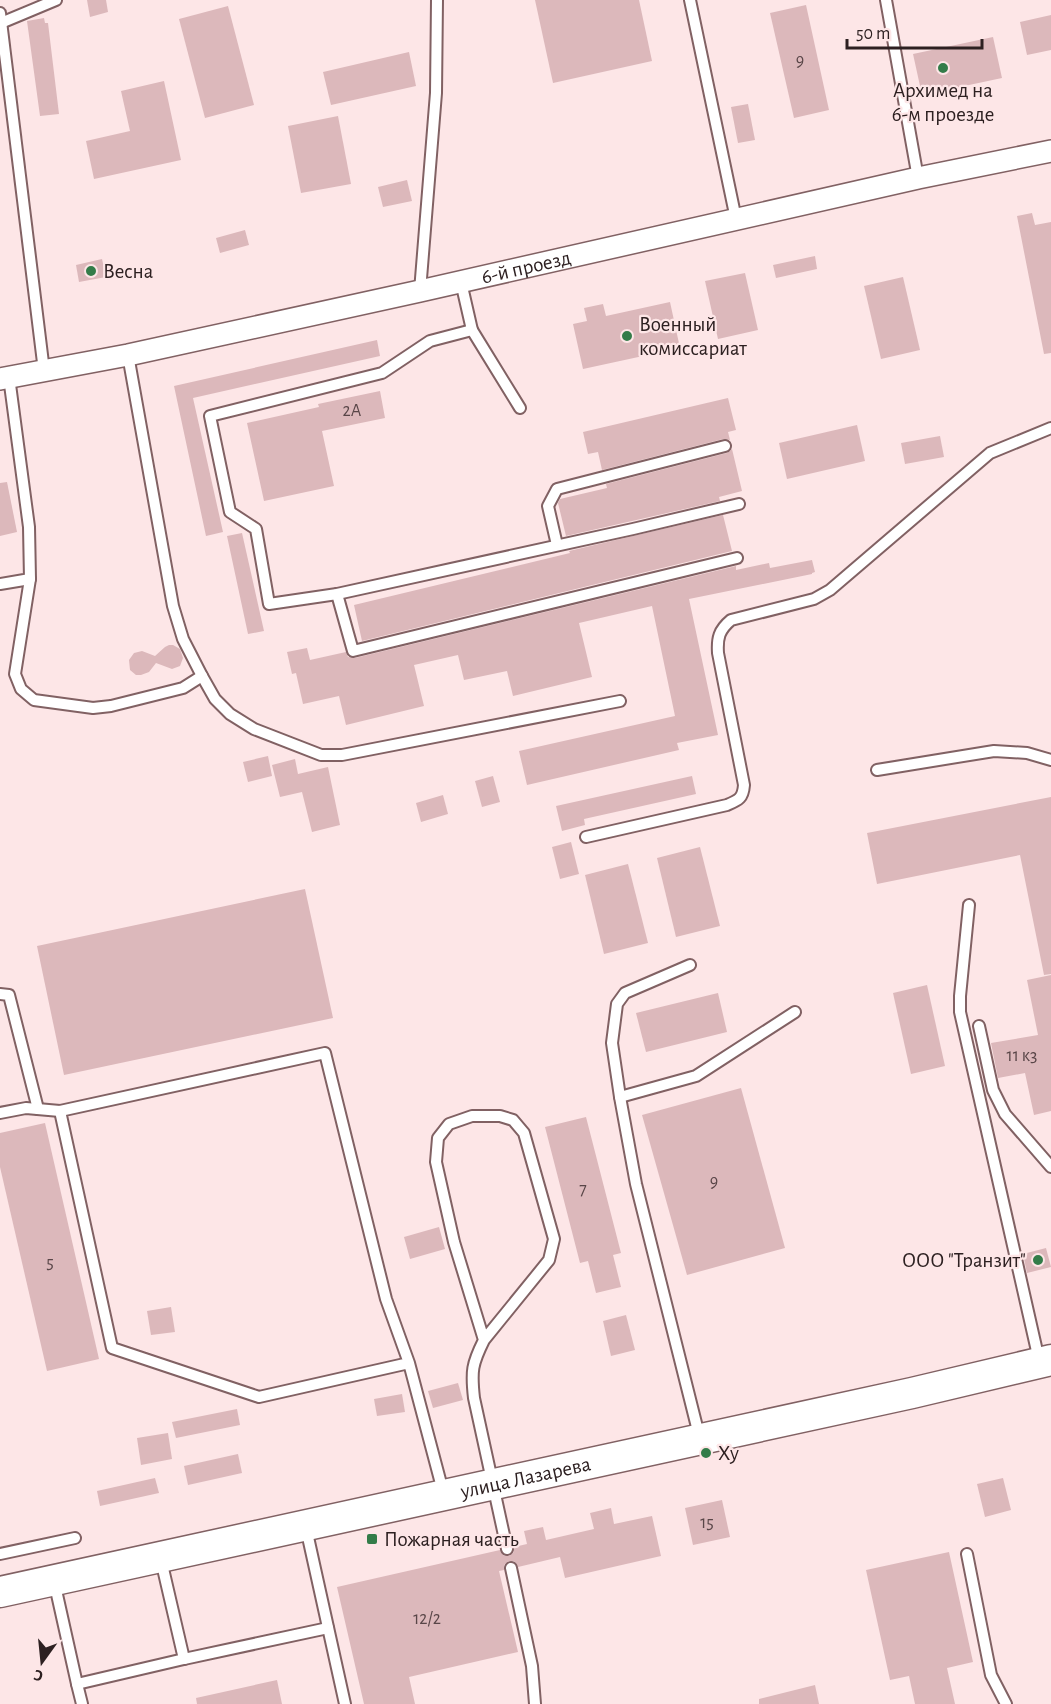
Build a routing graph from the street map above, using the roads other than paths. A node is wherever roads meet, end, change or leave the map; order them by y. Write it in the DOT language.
graph roads {
  1 [pos="56,0"];
  2 [pos="437,0"];
  3 [pos="690,0"];
  4 [pos="886,0"];
  5 [pos="1,18"];
  6 [pos="1051,151"];
  7 [pos="918,177"];
  8 [pos="735,219"];
  9 [pos="461,282"];
  10 [pos="420,291"];
  11 [pos="472,330"];
  12 [pos="128,355"];
  13 [pos="44,371"];
  14 [pos="4,378"];
  15 [pos="520,408"];
  16 [pos="1051,428"];
  17 [pos="725,446"];
  18 [pos="739,504"];
  19 [pos="557,545"];
  20 [pos="737,558"];
  21 [pos="30,579"];
  22 [pos="0,584"];
  23 [pos="337,594"];
  24 [pos="202,676"];
  25 [pos="620,700"];
  26 [pos="1051,760"];
  27 [pos="877,770"];
  28 [pos="586,837"];
  29 [pos="969,905"];
  30 [pos="690,965"];
  31 [pos="0,994"];
  32 [pos="795,1012"];
  33 [pos="979,1026"];
  34 [pos="620,1097"];
  35 [pos="38,1109"];
  36 [pos="60,1111"];
  37 [pos="0,1113"];
  38 [pos="1051,1167"];
  39 [pos="484,1340"];
  40 [pos="1045,1361"];
  41 [pos="409,1363"];
  42 [pos="700,1439"];
  43 [pos="492,1484"];
  44 [pos="444,1495"];
  45 [pos="306,1525"];
  46 [pos="75,1538"];
  47 [pos="507,1548"];
  48 [pos="0,1554"];
  49 [pos="967,1554"];
  50 [pos="160,1557"];
  51 [pos="511,1568"];
  52 [pos="54,1580"];
  53 [pos="0,1592"];
  54 [pos="328,1628"];
  55 [pos="184,1659"];
  56 [pos="77,1684"];
  57 [pos="82,1704"];
  58 [pos="345,1704"];
  59 [pos="534,1704"];
  60 [pos="1006,1704"];
  1 -- 5 [label="lane"];
  2 -- 10 [label="lane"];
  3 -- 8 [label="lane"];
  4 -- 7 [label="lane"];
  5 -- 13 [label="lane"];
  6 -- 7 [label="street, 6-й проезд"];
  7 -- 8 [label="street, 6-й проезд"];
  8 -- 9 [label="street, 6-й проезд"];
  9 -- 10 [label="street, 6-й проезд"];
  9 -- 11 [label="lane"];
  10 -- 12 [label="street, 6-й проезд"];
  11 -- 15 [label="lane"];
  11 -- 23 [label="lane"];
  12 -- 13 [label="street, 6-й проезд"];
  12 -- 24 [label="lane"];
  13 -- 14 [label="street, 6-й проезд"];
  14 -- 21 [label="lane"];
  16 -- 28 [label="lane"];
  17 -- 19 [label="lane"];
  18 -- 19 [label="lane"];
  19 -- 23 [label="lane"];
  20 -- 23 [label="lane"];
  21 -- 22 [label="lane"];
  21 -- 24 [label="lane"];
  24 -- 25 [label="lane"];
  26 -- 27 [label="lane"];
  29 -- 40 [label="lane"];
  30 -- 34 [label="lane"];
  31 -- 35 [label="lane"];
  32 -- 34 [label="lane"];
  33 -- 38 [label="lane"];
  34 -- 42 [label="lane"];
  35 -- 36 [label="lane"];
  35 -- 37 [label="lane"];
  36 -- 41 [label="lane"];
  36 -- 41 [label="lane"];
  39 -- 39 [label="lane"];
  39 -- 43 [label="lane"];
  40 -- 42 [label="main road, улица Лазарева"];
  41 -- 44 [label="lane"];
  42 -- 43 [label="main road, улица Лазарева"];
  43 -- 44 [label="main road, улица Лазарева"];
  43 -- 47 [label="lane"];
  44 -- 45 [label="main road, улица Лазарева"];
  45 -- 50 [label="main road, улица Лазарева"];
  45 -- 54 [label="lane"];
  46 -- 48 [label="lane"];
  49 -- 60 [label="lane"];
  50 -- 52 [label="main road, улица Лазарева"];
  50 -- 55 [label="lane"];
  51 -- 59 [label="lane"];
  52 -- 53 [label="main road, улица Лазарева"];
  52 -- 56 [label="lane"];
  54 -- 55 [label="lane"];
  54 -- 58 [label="lane"];
  55 -- 56 [label="lane"];
  56 -- 57 [label="lane"];
}
